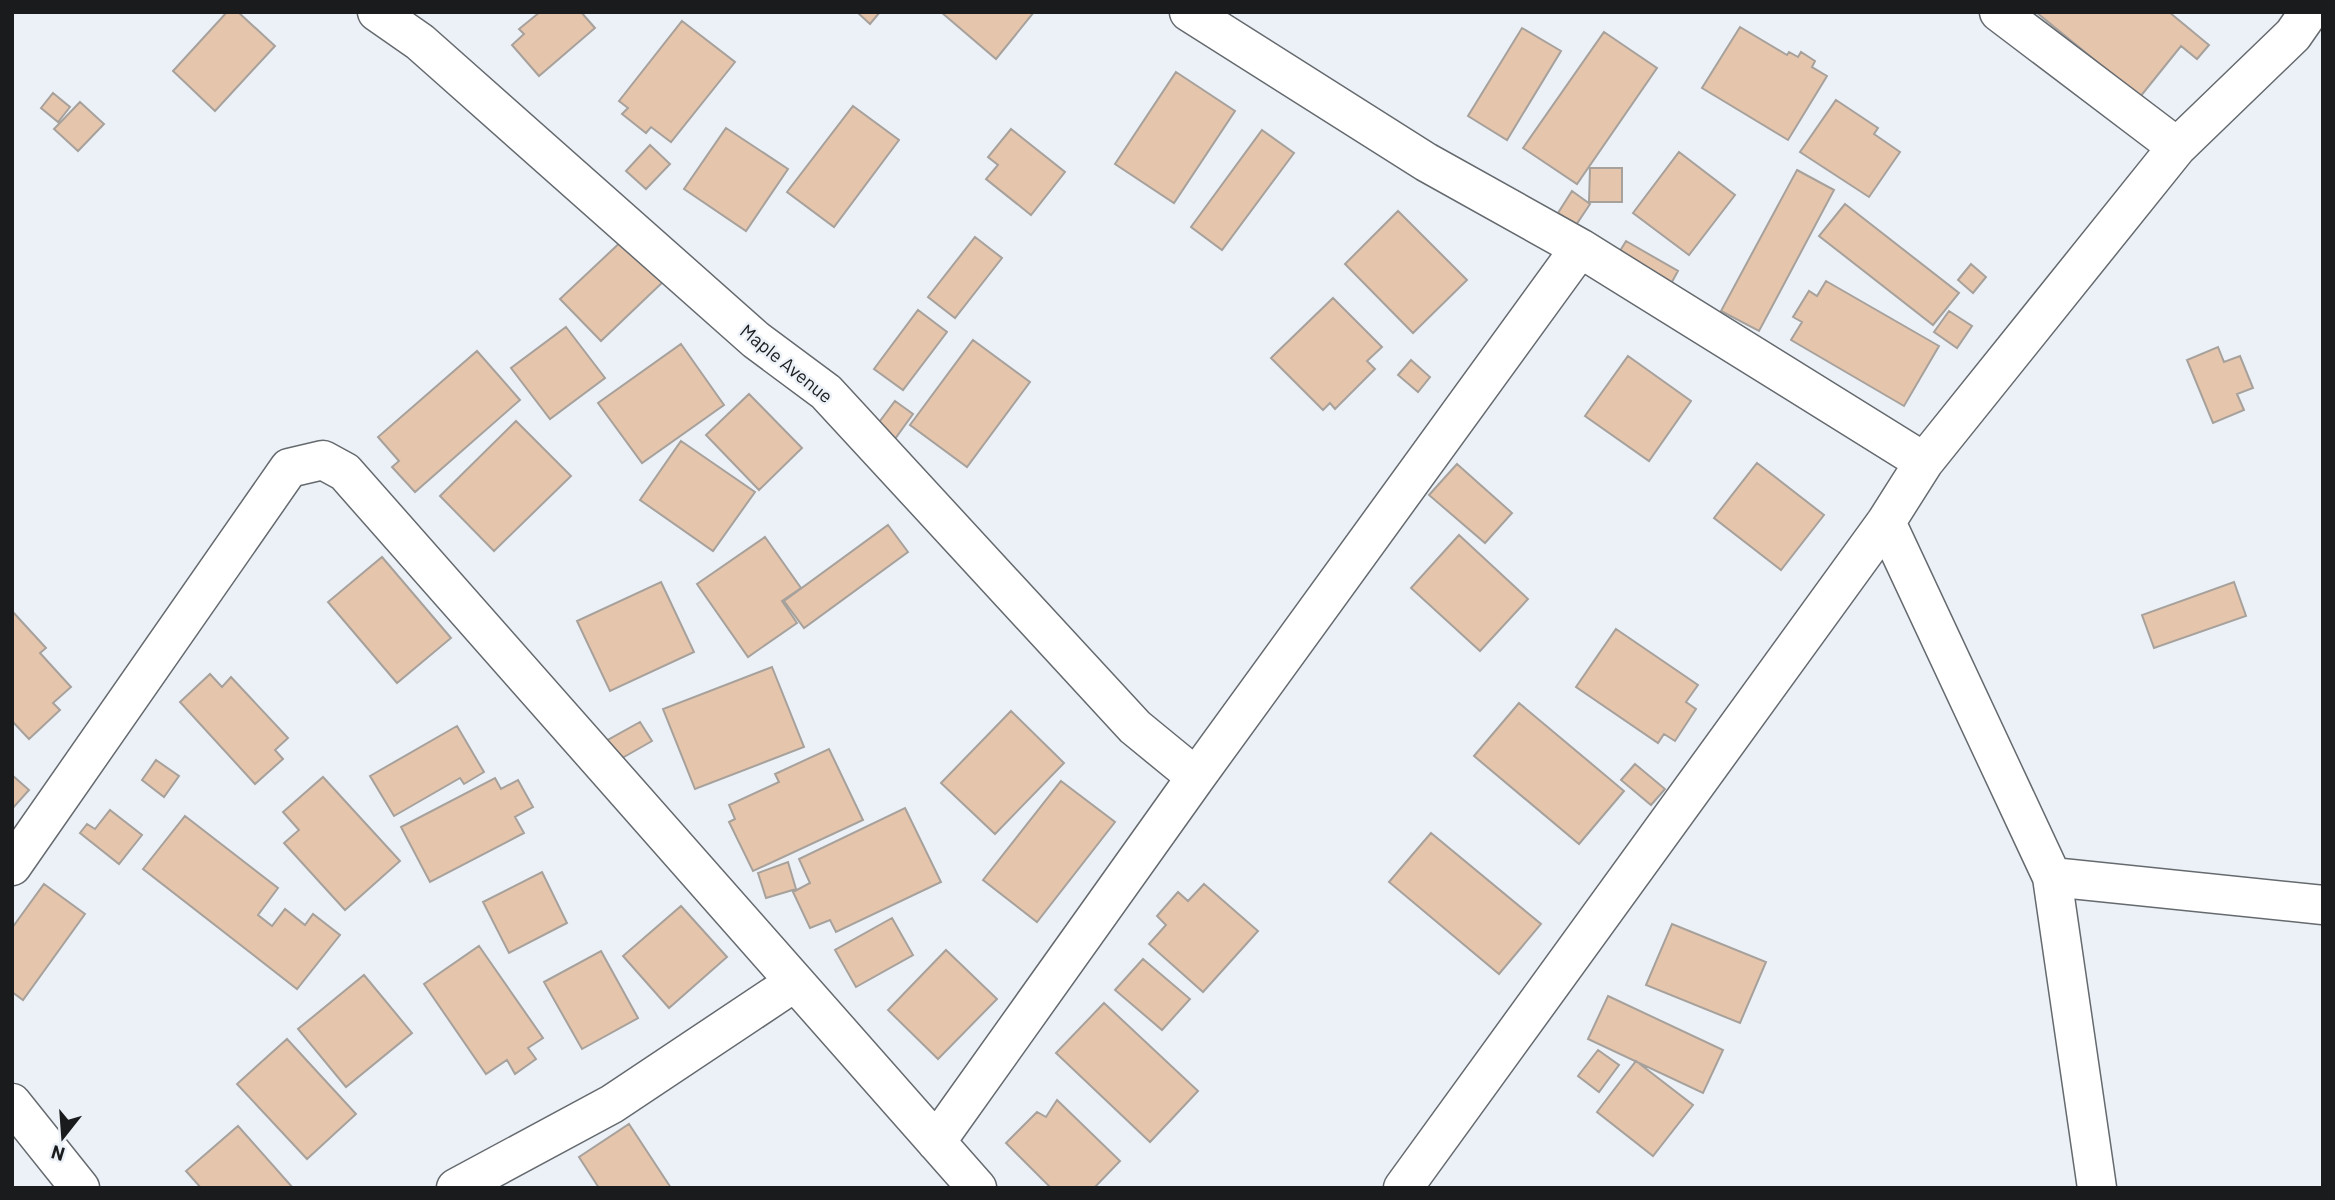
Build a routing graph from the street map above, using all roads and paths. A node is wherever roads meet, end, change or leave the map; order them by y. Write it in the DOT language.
graph roads {
  1 [pos="377,12"];
  2 [pos="1189,12"];
  3 [pos="1999,12"];
  4 [pos="2309,12"];
  5 [pos="2177,147"];
  6 [pos="1580,248"];
  7 [pos="1924,461"];
  8 [pos="1886,522"];
  9 [pos="1196,777"];
  10 [pos="12,866"];
  11 [pos="2052,877"];
  12 [pos="2323,905"];
  13 [pos="795,982"];
  14 [pos="12,1103"];
  15 [pos="936,1142"];
  16 [pos="80,1188"];
  17 [pos="456,1188"];
  18 [pos="976,1188"];
  19 [pos="1403,1188"];
  20 [pos="2097,1188"];
  1 -- 9 [label="street, Maple Avenue"];
  2 -- 6 [label="street"];
  3 -- 5 [label="street"];
  4 -- 5 [label="street"];
  5 -- 7 [label="street"];
  6 -- 7 [label="street"];
  6 -- 9 [label="street"];
  7 -- 8 [label="street"];
  8 -- 11 [label="street"];
  8 -- 19 [label="street"];
  9 -- 15 [label="street"];
  10 -- 13 [label="street"];
  11 -- 12 [label="street"];
  11 -- 20 [label="street"];
  13 -- 15 [label="street"];
  13 -- 17 [label="street"];
  14 -- 16 [label="street"];
  15 -- 18 [label="street"];
}
